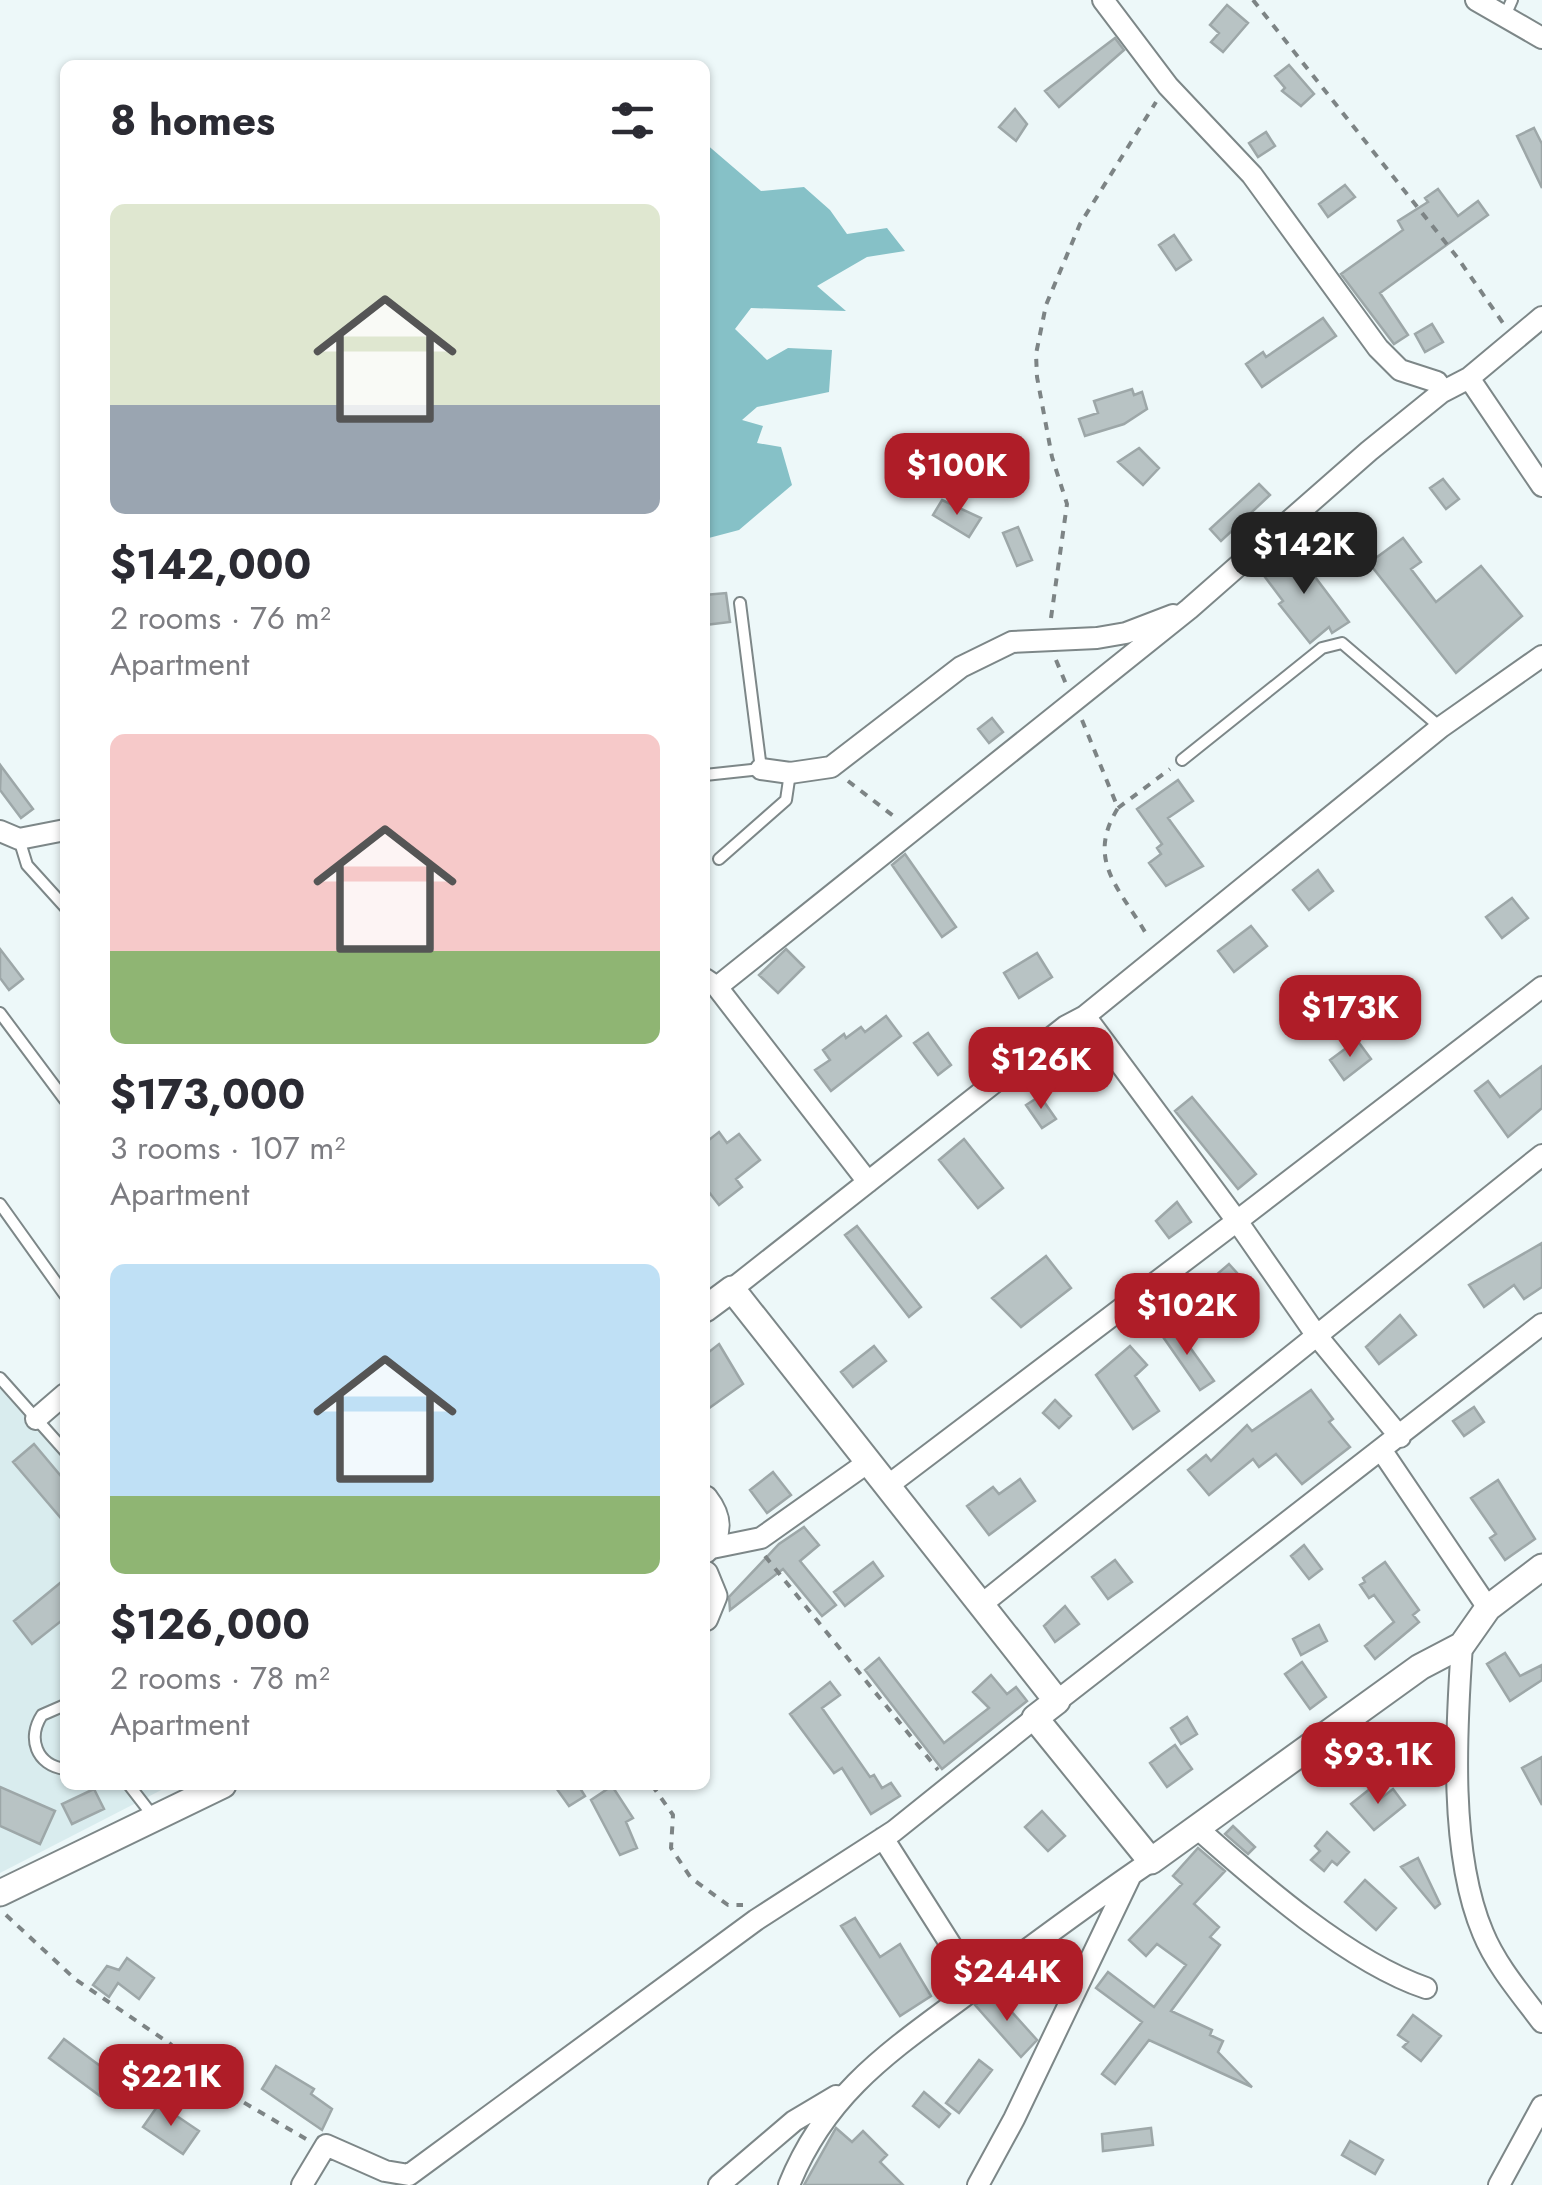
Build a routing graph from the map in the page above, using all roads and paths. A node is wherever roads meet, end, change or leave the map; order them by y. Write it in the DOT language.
graph roads {
  1 [pos="1103,0"];
  2 [pos="1253,0"];
  3 [pos="1476,0"];
  4 [pos="1509,8"];
  5 [pos="1542,38"];
  6 [pos="1168,86"];
  7 [pos="1542,318"];
  8 [pos="1514,340"];
  9 [pos="1469,378"];
  10 [pos="1442,392"];
  11 [pos="1542,486"];
  12 [pos="740,604"];
  13 [pos="1190,610"];
  14 [pos="1047,639"];
  15 [pos="1542,656"];
  16 [pos="1074,702"];
  17 [pos="1441,727"];
  18 [pos="1182,760"];
  19 [pos="830,767"];
  20 [pos="761,769"];
  21 [pos="710,774"];
  22 [pos="790,774"];
  23 [pos="1118,808"];
  24 [pos="60,830"];
  25 [pos="912,830"];
  26 [pos="10,835"];
  27 [pos="719,859"];
  28 [pos="60,901"];
  29 [pos="1154,960"];
  30 [pos="711,983"];
  31 [pos="1542,987"];
  32 [pos="0,1013"];
  33 [pos="1086,1016"];
  34 [pos="60,1093"];
  35 [pos="1542,1155"];
  36 [pos="868,1182"];
  37 [pos="0,1204"];
  38 [pos="1237,1221"];
  39 [pos="60,1288"];
  40 [pos="732,1289"];
  41 [pos="710,1305"];
  42 [pos="1542,1324"];
  43 [pos="1318,1336"];
  44 [pos="0,1378"];
  45 [pos="60,1398"];
  46 [pos="36,1419"];
  47 [pos="1400,1437"];
  48 [pos="60,1446"];
  49 [pos="1382,1452"];
  50 [pos="867,1463"];
  51 [pos="886,1487"];
  52 [pos="710,1506"];
  53 [pos="752,1540"];
  54 [pos="710,1547"];
  55 [pos="710,1556"];
  56 [pos="1542,1568"];
  57 [pos="710,1577"];
  58 [pos="982,1604"];
  59 [pos="710,1606"];
  60 [pos="1488,1608"];
  61 [pos="1462,1645"];
  62 [pos="1057,1701"];
  63 [pos="60,1707"];
  64 [pos="1035,1718"];
  65 [pos="60,1766"];
  66 [pos="950,1786"];
  67 [pos="134,1790"];
  68 [pos="213,1790"];
  69 [pos="655,1790"];
  70 [pos="155,1820"];
  71 [pos="1197,1828"];
  72 [pos="883,1838"];
  73 [pos="1141,1868"];
  74 [pos="0,1893"];
  75 [pos="0,1907"];
  76 [pos="756,1920"];
  77 [pos="976,1986"];
  78 [pos="1426,1988"];
  79 [pos="1542,2022"];
  80 [pos="844,2091"];
  81 [pos="1542,2106"];
  82 [pos="326,2146"];
  83 [pos="412,2180"];
  84 [pos="302,2185"];
  85 [pos="719,2185"];
  86 [pos="789,2185"];
  87 [pos="978,2185"];
  88 [pos="1499,2185"];
  1 -- 6 [label="street"];
  2 -- 8 [label="path"];
  3 -- 4 [label="street"];
  4 -- 5 [label="street"];
  6 -- 10 [label="street"];
  6 -- 14 [label="path"];
  7 -- 8 [label="street"];
  8 -- 9 [label="street"];
  9 -- 10 [label="street"];
  9 -- 11 [label="street"];
  10 -- 13 [label="street"];
  12 -- 20 [label="lane"];
  13 -- 14 [label="street"];
  13 -- 16 [label="street"];
  14 -- 16 [label="path"];
  14 -- 19 [label="street"];
  15 -- 17 [label="street"];
  16 -- 23 [label="path"];
  16 -- 25 [label="street"];
  17 -- 18 [label="lane"];
  17 -- 29 [label="street"];
  18 -- 23 [label="path"];
  19 -- 22 [label="street"];
  19 -- 25 [label="path"];
  20 -- 21 [label="lane"];
  20 -- 22 [label="street"];
  22 -- 27 [label="lane"];
  23 -- 29 [label="path"];
  24 -- 26 [label="street"];
  25 -- 30 [label="street"];
  26 -- 28 [label="lane"];
  29 -- 33 [label="street"];
  30 -- 36 [label="street"];
  31 -- 38 [label="street"];
  32 -- 34 [label="lane"];
  33 -- 36 [label="street"];
  33 -- 38 [label="street"];
  35 -- 43 [label="street"];
  36 -- 40 [label="street"];
  37 -- 39 [label="lane"];
  38 -- 43 [label="street"];
  38 -- 51 [label="street"];
  40 -- 41 [label="street"];
  40 -- 50 [label="street"];
  42 -- 47 [label="street"];
  43 -- 47 [label="street"];
  43 -- 58 [label="street"];
  44 -- 46 [label="lane"];
  45 -- 46 [label="street"];
  46 -- 48 [label="lane"];
  47 -- 49 [label="street"];
  49 -- 60 [label="street"];
  49 -- 62 [label="street"];
  50 -- 51 [label="street"];
  50 -- 53 [label="street"];
  51 -- 58 [label="street"];
  52 -- 54 [label="street"];
  53 -- 55 [label="street"];
  53 -- 66 [label="path"];
  56 -- 60 [label="street"];
  57 -- 59 [label="street"];
  58 -- 62 [label="street"];
  60 -- 61 [label="street"];
  61 -- 71 [label="street"];
  61 -- 79 [label="street"];
  62 -- 64 [label="street"];
  63 -- 65 [label="lane"];
  64 -- 66 [label="street"];
  64 -- 73 [label="street"];
  66 -- 72 [label="street"];
  67 -- 70 [label="lane"];
  68 -- 70 [label="street"];
  69 -- 76 [label="path"];
  70 -- 74 [label="street"];
  71 -- 73 [label="street"];
  71 -- 78 [label="street"];
  72 -- 76 [label="street"];
  72 -- 77 [label="street"];
  73 -- 77 [label="street"];
  73 -- 87 [label="street"];
  75 -- 82 [label="path"];
  76 -- 83 [label="street"];
  77 -- 80 [label="street"];
  80 -- 85 [label="street"];
  80 -- 86 [label="street"];
  81 -- 88 [label="street"];
  82 -- 83 [label="street"];
  82 -- 84 [label="street"];
}
